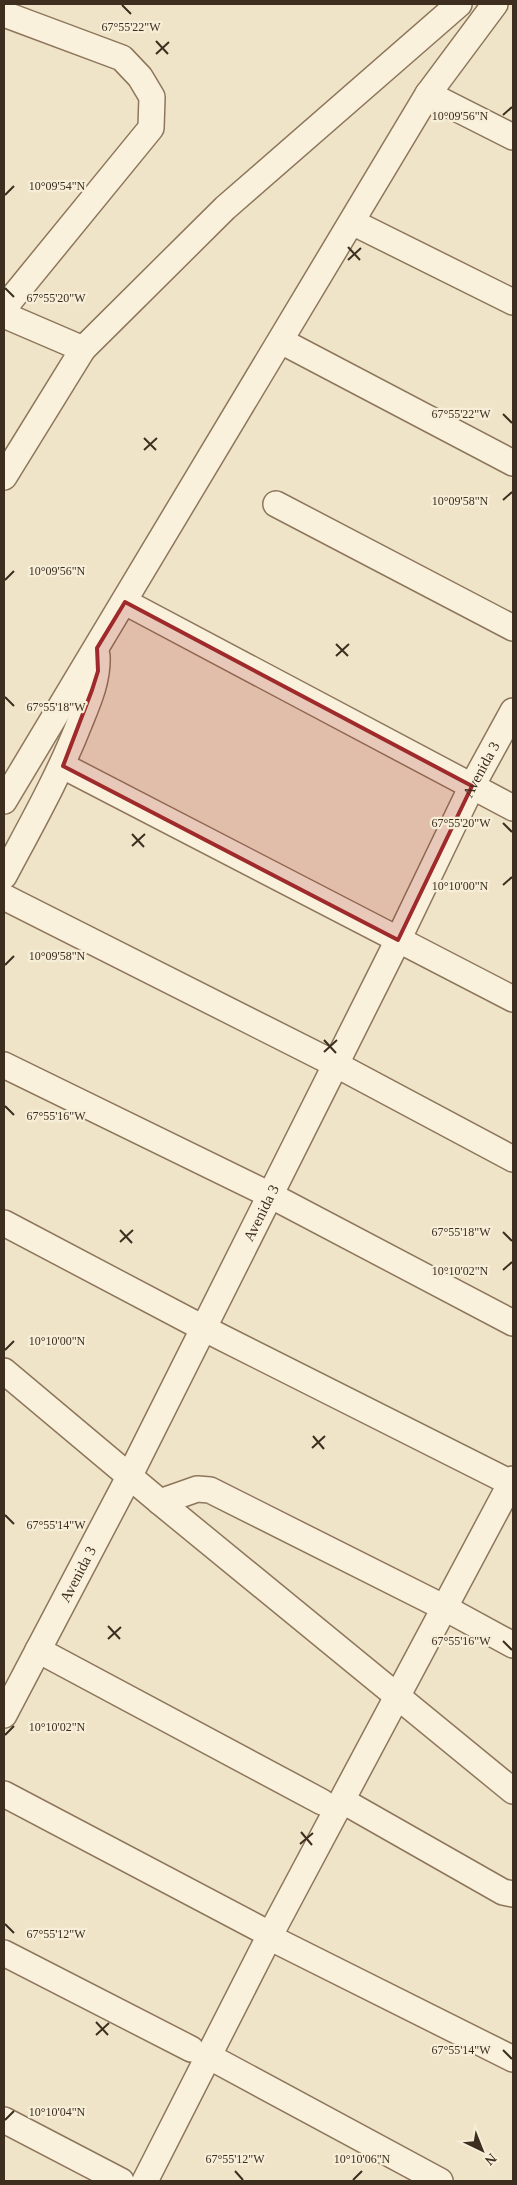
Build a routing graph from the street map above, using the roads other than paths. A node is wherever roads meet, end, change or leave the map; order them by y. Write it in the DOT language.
graph roads {
  1 [pos="459,4"];
  2 [pos="495,4"];
  3 [pos="4,14"];
  4 [pos="428,94"];
  5 [pos="513,137"];
  6 [pos="352,222"];
  7 [pos="513,302"];
  8 [pos="4,308"];
  9 [pos="4,315"];
  10 [pos="281,341"];
  11 [pos="83,350"];
  12 [pos="513,463"];
  13 [pos="4,477"];
  14 [pos="276,504"];
  15 [pos="125,602"];
  16 [pos="513,628"];
  17 [pos="97,648"];
  18 [pos="513,711"];
  19 [pos="63,766"];
  20 [pos="472,786"];
  21 [pos="4,801"];
  22 [pos="513,808"];
  23 [pos="4,876"];
  24 [pos="4,897"];
  25 [pos="398,940"];
  26 [pos="513,999"];
  27 [pos="335,1064"];
  28 [pos="4,1065"];
  29 [pos="513,1158"];
  30 [pos="270,1195"];
  31 [pos="4,1223"];
  32 [pos="513,1322"];
  33 [pos="203,1328"];
  34 [pos="4,1371"];
  35 [pos="128,1476"];
  36 [pos="512,1482"];
  37 [pos="160,1502"];
  38 [pos="445,1608"];
  39 [pos="513,1645"];
  40 [pos="38,1650"];
  41 [pos="397,1696"];
  42 [pos="4,1715"];
  43 [pos="513,1791"];
  44 [pos="4,1794"];
  45 [pos="333,1801"];
  46 [pos="513,1894"];
  47 [pos="264,1932"];
  48 [pos="4,1953"];
  49 [pos="201,2053"];
  50 [pos="513,2059"];
  51 [pos="4,2120"];
  52 [pos="121,2181"];
  53 [pos="145,2181"];
  54 [pos="440,2181"];
  1 -- 11 [label="street"];
  2 -- 4 [label="street"];
  3 -- 8 [label="street"];
  4 -- 5 [label="street"];
  4 -- 6 [label="street"];
  6 -- 7 [label="street"];
  6 -- 10 [label="street"];
  9 -- 11 [label="street"];
  10 -- 12 [label="street"];
  10 -- 15 [label="street"];
  11 -- 13 [label="street"];
  14 -- 16 [label="street"];
  15 -- 17 [label="street"];
  15 -- 20 [label="street"];
  17 -- 19 [label="street"];
  17 -- 21 [label="street"];
  18 -- 20 [label="street, Avenida 3"];
  19 -- 23 [label="street"];
  19 -- 25 [label="street"];
  20 -- 22 [label="street"];
  20 -- 25 [label="street, Avenida 3"];
  24 -- 27 [label="street"];
  25 -- 26 [label="street"];
  25 -- 27 [label="street, Avenida 3"];
  27 -- 29 [label="street"];
  27 -- 30 [label="street, Avenida 3"];
  28 -- 30 [label="street"];
  30 -- 32 [label="street"];
  30 -- 33 [label="street, Avenida 3"];
  31 -- 33 [label="street"];
  33 -- 35 [label="street, Avenida 3"];
  33 -- 36 [label="street"];
  34 -- 35 [label="street"];
  35 -- 37 [label="street"];
  35 -- 40 [label="street, Avenida 3"];
  36 -- 38 [label="street"];
  37 -- 38 [label="street"];
  37 -- 41 [label="street"];
  38 -- 39 [label="street"];
  38 -- 41 [label="street"];
  40 -- 42 [label="street, Avenida 3"];
  40 -- 45 [label="street"];
  41 -- 43 [label="street"];
  41 -- 45 [label="street"];
  44 -- 47 [label="street"];
  45 -- 46 [label="street"];
  45 -- 47 [label="street"];
  47 -- 49 [label="street"];
  47 -- 50 [label="street"];
  48 -- 49 [label="street"];
  49 -- 53 [label="street"];
  49 -- 54 [label="street"];
  51 -- 52 [label="street"];
}
